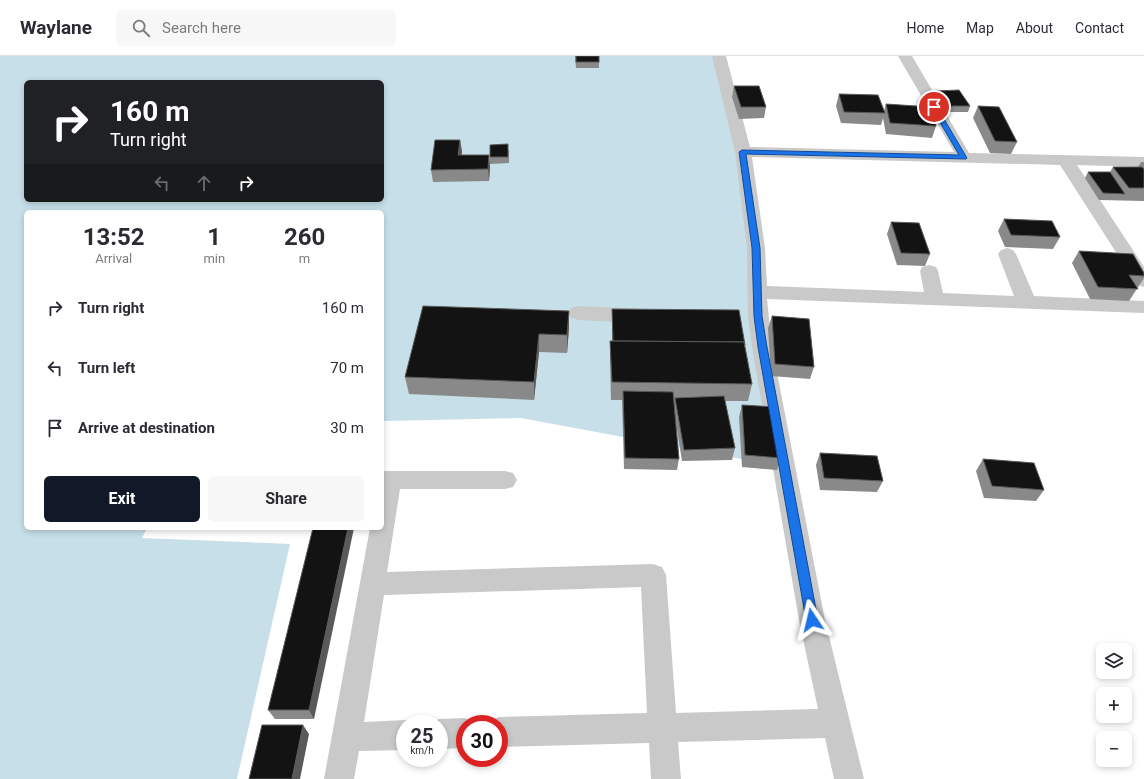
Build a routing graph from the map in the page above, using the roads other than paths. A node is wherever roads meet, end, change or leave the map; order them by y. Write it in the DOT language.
graph roads {
  1 [pos="719,56"];
  2 [pos="905,56"];
  3 [pos="742,152"];
  4 [pos="964,158"];
  5 [pos="1066,160"];
  6 [pos="1144,162"];
  7 [pos="1007,254"];
  8 [pos="929,271"];
  9 [pos="1144,281"];
  10 [pos="758,292"];
  11 [pos="935,299"];
  12 [pos="1026,301"];
  13 [pos="1144,307"];
  14 [pos="578,313"];
  15 [pos="662,316"];
  16 [pos="386,480"];
  17 [pos="505,480"];
  18 [pos="384,504"];
  19 [pos="381,530"];
  20 [pos="372,584"];
  21 [pos="836,723"];
  22 [pos="662,728"];
  23 [pos="508,732"];
  24 [pos="396,735"];
  25 [pos="347,737"];
  26 [pos="339,779"];
  27 [pos="666,779"];
  28 [pos="849,779"];
  1 -- 3 [label="street"];
  2 -- 4 [label="street"];
  3 -- 4 [label="street"];
  3 -- 10 [label="street"];
  4 -- 5 [label="street"];
  5 -- 6 [label="street"];
  5 -- 9 [label="street"];
  7 -- 12 [label="street"];
  8 -- 11 [label="street"];
  10 -- 11 [label="street"];
  10 -- 21 [label="street"];
  11 -- 12 [label="street"];
  12 -- 13 [label="street"];
  14 -- 15 [label="street"];
  16 -- 17 [label="street"];
  16 -- 18 [label="street"];
  19 -- 20 [label="street"];
  20 -- 22 [label="street"];
  20 -- 25 [label="street"];
  21 -- 22 [label="street"];
  21 -- 28 [label="street"];
  22 -- 23 [label="street"];
  22 -- 27 [label="street"];
  24 -- 25 [label="street"];
  25 -- 26 [label="street"];
}
